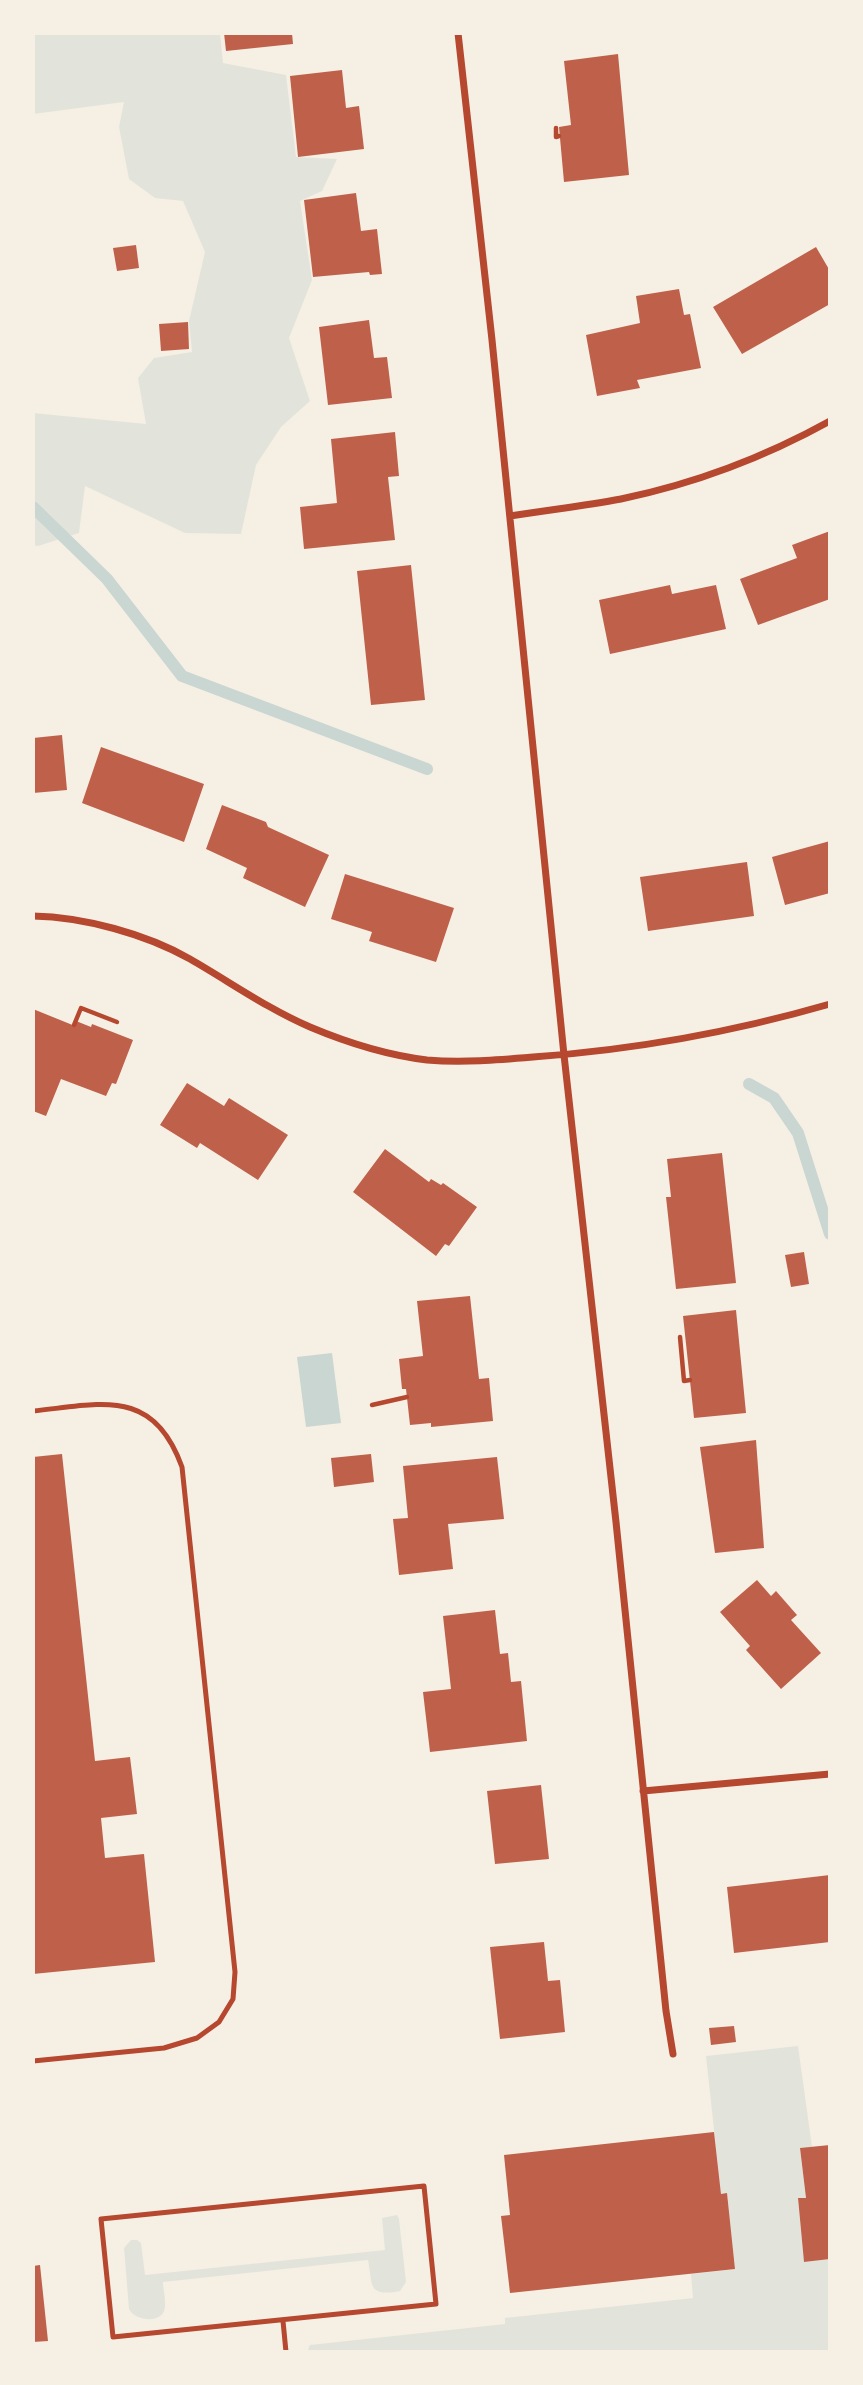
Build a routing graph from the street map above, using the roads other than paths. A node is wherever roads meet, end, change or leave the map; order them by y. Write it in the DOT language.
graph roads {
  1 [pos="458,33"];
  2 [pos="830,421"];
  3 [pos="510,516"];
  4 [pos="33,915"];
  5 [pos="830,1004"];
  6 [pos="564,1055"];
  7 [pos="33,1411"];
  8 [pos="830,1774"];
  9 [pos="643,1791"];
  10 [pos="673,2054"];
  11 [pos="33,2061"];
  12 [pos="283,2320"];
  13 [pos="286,2352"];
  1 -- 3 [label="street"];
  2 -- 3 [label="street"];
  3 -- 6 [label="street"];
  4 -- 6 [label="street"];
  5 -- 6 [label="street"];
  6 -- 9 [label="street"];
  7 -- 11 [label="lane"];
  8 -- 9 [label="street"];
  9 -- 10 [label="street"];
  12 -- 12 [label="lane"];
  12 -- 13 [label="lane"];
}
